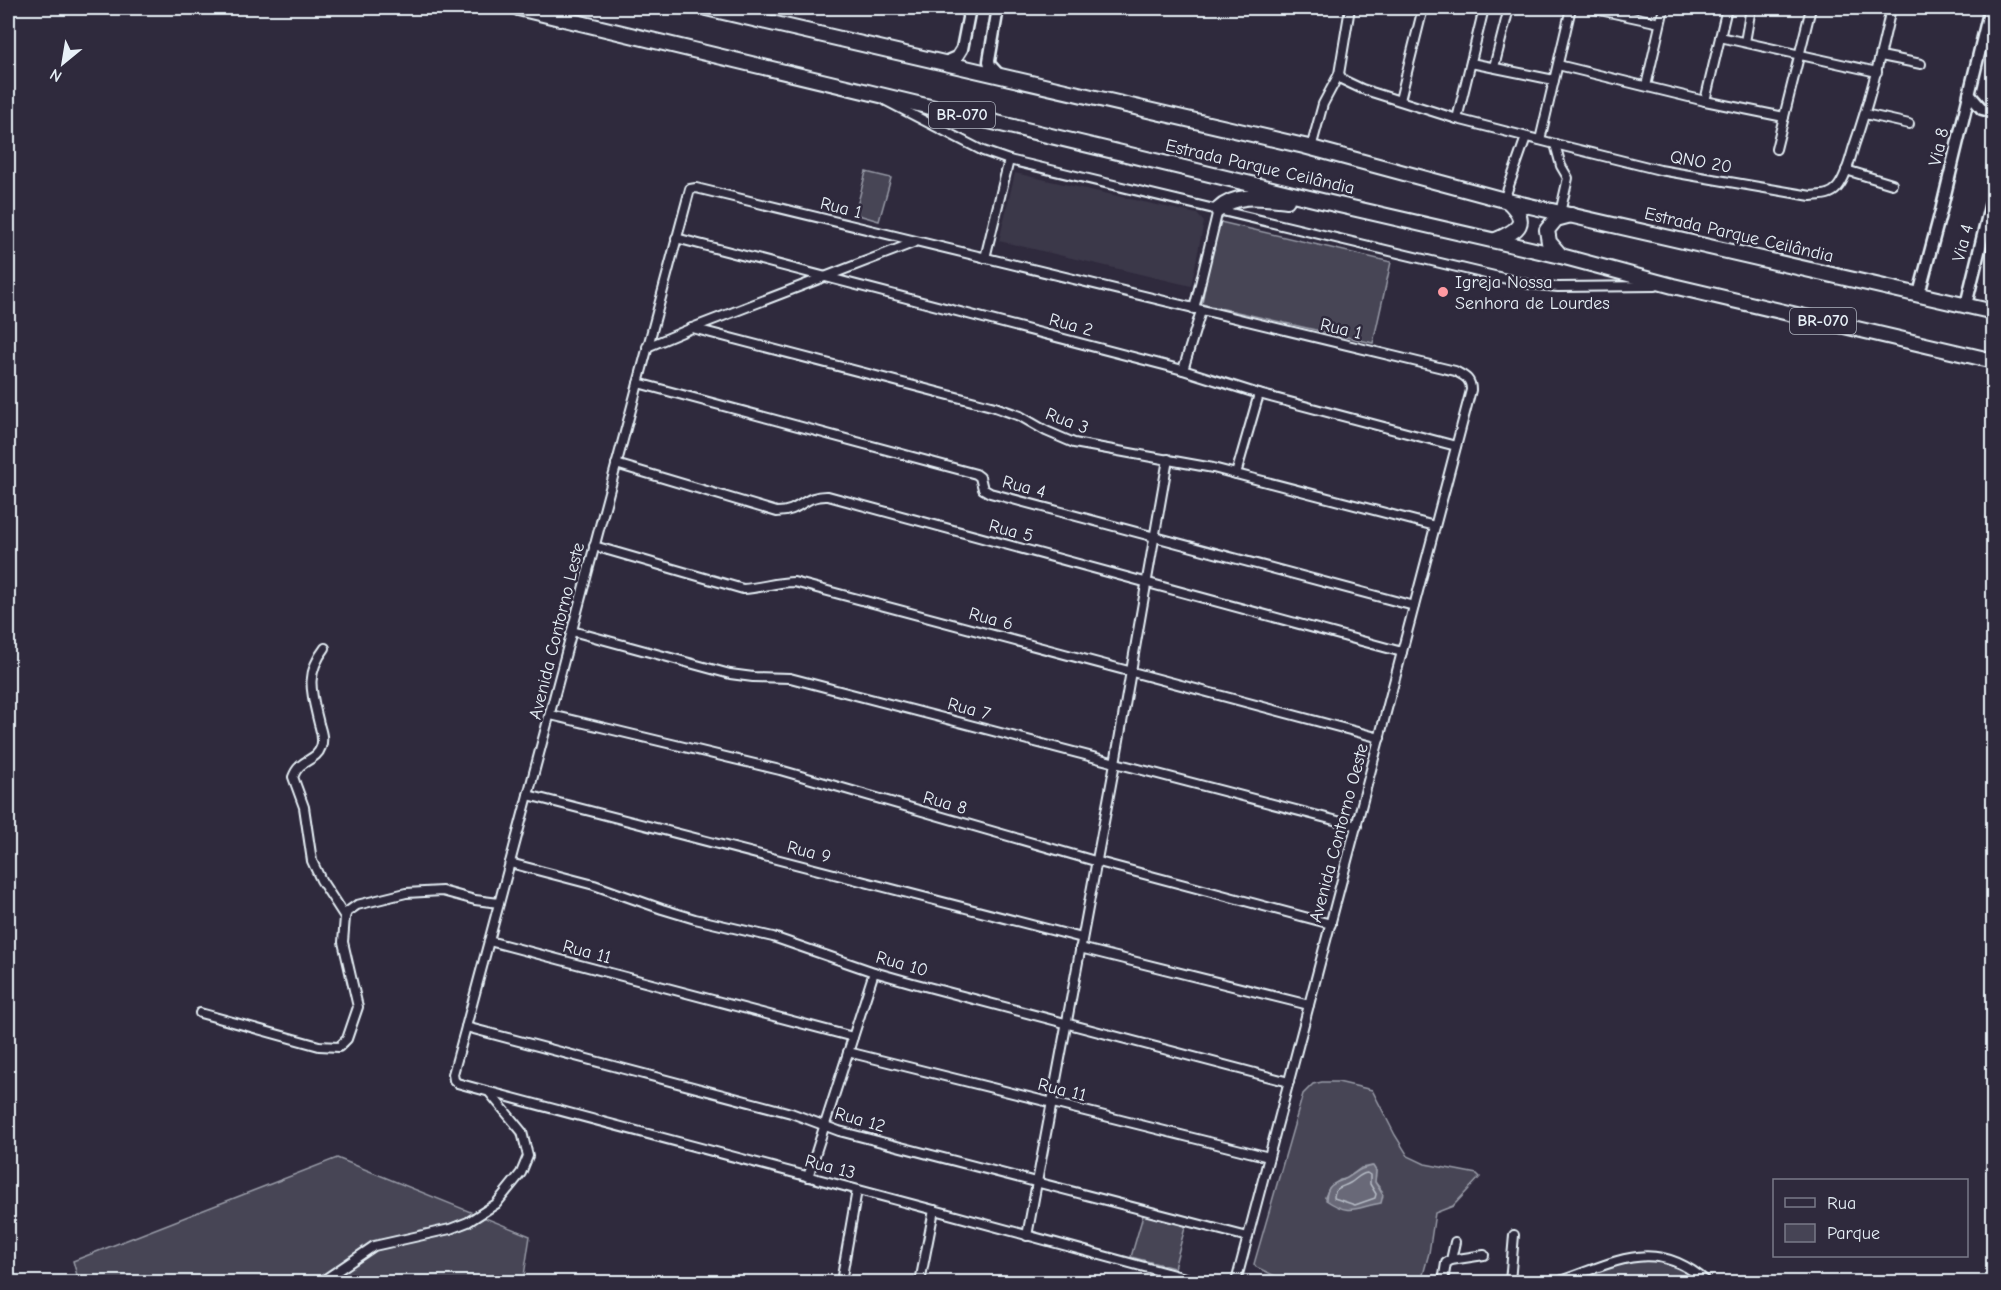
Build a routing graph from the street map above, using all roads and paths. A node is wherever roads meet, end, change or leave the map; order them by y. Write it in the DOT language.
graph roads {
  1 [pos="518,8"];
  2 [pos="706,8"];
  3 [pos="970,8"];
  4 [pos="998,8"];
  5 [pos="1350,8"];
  6 [pos="1423,8"];
  7 [pos="1484,8"];
  8 [pos="1509,8"];
  9 [pos="1571,8"];
  10 [pos="1590,8"];
  11 [pos="1664,8"];
  12 [pos="1727,8"];
  13 [pos="1751,8"];
  14 [pos="1811,8"];
  15 [pos="1891,8"];
  16 [pos="1990,8"];
  17 [pos="1660,23"];
  18 [pos="1720,37"];
  19 [pos="1744,42"];
  20 [pos="1799,56"];
  21 [pos="1881,56"];
  22 [pos="943,63"];
  23 [pos="1471,63"];
  24 [pos="1921,64"];
  25 [pos="1558,65"];
  26 [pos="1494,67"];
  27 [pos="1877,72"];
  28 [pos="1338,74"];
  29 [pos="1001,77"];
  30 [pos="1554,80"];
  31 [pos="1646,87"];
  32 [pos="871,93"];
  33 [pos="1969,94"];
  34 [pos="1400,100"];
  35 [pos="1705,101"];
  36 [pos="1994,112"];
  37 [pos="1865,114"];
  38 [pos="1784,117"];
  39 [pos="1457,119"];
  40 [pos="1910,124"];
  41 [pos="1526,137"];
  42 [pos="1540,140"];
  43 [pos="1555,144"];
  44 [pos="1311,148"];
  45 [pos="1776,148"];
  46 [pos="1009,160"];
  47 [pos="1846,170"];
  48 [pos="1892,184"];
  49 [pos="690,189"];
  50 [pos="1994,190"];
  51 [pos="1506,201"];
  52 [pos="1326,202"];
  53 [pos="1992,203"];
  54 [pos="1218,210"];
  55 [pos="1566,214"];
  56 [pos="676,238"];
  57 [pos="1496,240"];
  58 [pos="915,242"];
  59 [pos="1561,256"];
  60 [pos="985,258"];
  61 [pos="824,276"];
  62 [pos="1673,286"];
  63 [pos="1919,294"];
  64 [pos="1966,305"];
  65 [pos="1197,310"];
  66 [pos="1994,312"];
  67 [pos="692,328"];
  68 [pos="647,347"];
  69 [pos="1994,361"];
  70 [pos="1183,370"];
  71 [pos="638,383"];
  72 [pos="1471,390"];
  73 [pos="1259,394"];
  74 [pos="1456,446"];
  75 [pos="1168,459"];
  76 [pos="616,464"];
  77 [pos="1236,474"];
  78 [pos="1435,526"];
  79 [pos="1153,537"];
  80 [pos="594,546"];
  81 [pos="1145,584"];
  82 [pos="1414,606"];
  83 [pos="572,631"];
  84 [pos="325,648"];
  85 [pos="1402,652"];
  86 [pos="1130,672"];
  87 [pos="550,715"];
  88 [pos="1380,738"];
  89 [pos="1115,763"];
  90 [pos="528,795"];
  91 [pos="1357,826"];
  92 [pos="1095,861"];
  93 [pos="510,862"];
  94 [pos="499,903"];
  95 [pos="345,917"];
  96 [pos="1331,924"];
  97 [pos="1082,938"];
  98 [pos="489,941"];
  99 [pos="1080,948"];
  100 [pos="874,972"];
  101 [pos="1309,1005"];
  102 [pos="200,1013"];
  103 [pos="1066,1023"];
  104 [pos="466,1027"];
  105 [pos="853,1037"];
  106 [pos="848,1052"];
  107 [pos="454,1080"];
  108 [pos="1289,1082"];
  109 [pos="490,1092"];
  110 [pos="1052,1103"];
  111 [pos="823,1125"];
  112 [pos="1269,1157"];
  113 [pos="808,1177"];
  114 [pos="1038,1182"];
  115 [pos="857,1190"];
  116 [pos="934,1210"];
  117 [pos="1514,1235"];
  118 [pos="1027,1236"];
  119 [pos="1248,1237"];
  120 [pos="1455,1242"];
  121 [pos="1484,1256"];
  122 [pos="1451,1260"];
  123 [pos="321,1282"];
  124 [pos="841,1282"];
  125 [pos="920,1282"];
  126 [pos="1200,1282"];
  127 [pos="1236,1282"];
  128 [pos="1443,1282"];
  129 [pos="1510,1282"];
  130 [pos="1557,1282"];
  131 [pos="1707,1282"];
  1 -- 32 [label="highway, Estrada Parque Ceilândia / BR-070"];
  2 -- 22 [label="highway, Estrada Parque Ceilândia / BR-070"];
  3 -- 22 [label="main road"];
  4 -- 29 [label="main road"];
  5 -- 28 [label="street"];
  6 -- 34 [label="street"];
  7 -- 23 [label="street"];
  8 -- 26 [label="street"];
  9 -- 25 [label="street"];
  10 -- 17 [label="street"];
  11 -- 17 [label="street"];
  12 -- 18 [label="street"];
  13 -- 19 [label="street"];
  14 -- 20 [label="street"];
  15 -- 21 [label="street, QNO 20"];
  16 -- 33 [label="main road, Via 8"];
  17 -- 31 [label="street"];
  18 -- 19 [label="street"];
  18 -- 35 [label="street"];
  19 -- 20 [label="street"];
  20 -- 27 [label="street"];
  20 -- 38 [label="street"];
  21 -- 24 [label="street"];
  21 -- 27 [label="street, QNO 20"];
  22 -- 29 [label="highway, Estrada Parque Ceilândia / BR-070"];
  23 -- 26 [label="street"];
  23 -- 39 [label="street"];
  25 -- 30 [label="street"];
  25 -- 31 [label="street"];
  26 -- 30 [label="street"];
  27 -- 37 [label="street, QNO 20"];
  28 -- 34 [label="street, QNO 20"];
  28 -- 44 [label="street"];
  29 -- 44 [label="highway, Estrada Parque Ceilândia / BR-070"];
  30 -- 42 [label="street"];
  31 -- 35 [label="street"];
  32 -- 46 [label="street"];
  32 -- 52 [label="highway, Estrada Parque Ceilândia / BR-070"];
  33 -- 36 [label="main road"];
  33 -- 63 [label="main road, Via 8"];
  34 -- 39 [label="street, QNO 20"];
  35 -- 38 [label="street"];
  37 -- 40 [label="street"];
  37 -- 47 [label="street, QNO 20"];
  38 -- 45 [label="street"];
  39 -- 41 [label="street, QNO 20"];
  41 -- 42 [label="street, QNO 20"];
  41 -- 51 [label="street"];
  42 -- 43 [label="street, QNO 20"];
  43 -- 47 [label="street, QNO 20"];
  43 -- 55 [label="street"];
  44 -- 51 [label="highway, Estrada Parque Ceilândia / BR-070"];
  46 -- 54 [label="street"];
  46 -- 60 [label="street"];
  47 -- 48 [label="street"];
  49 -- 56 [label="street, Avenida Contorno Leste"];
  49 -- 58 [label="street, Rua 1"];
  50 -- 53 [label="main road, Via 4"];
  51 -- 55 [label="highway, Estrada Parque Ceilândia / BR-070"];
  51 -- 57 [label="highway"];
  52 -- 54 [label="highway"];
  52 -- 57 [label="highway, Estrada Parque Ceilândia / BR-070"];
  53 -- 64 [label="main road, Via 4"];
  54 -- 62 [label="street"];
  54 -- 65 [label="street"];
  55 -- 59 [label="highway"];
  55 -- 63 [label="highway, Estrada Parque Ceilândia / BR-070"];
  56 -- 61 [label="street, Rua 2"];
  56 -- 68 [label="street, Avenida Contorno Leste"];
  57 -- 59 [label="highway, Estrada Parque Ceilândia / BR-070"];
  58 -- 60 [label="street, Rua 1"];
  58 -- 61 [label="street"];
  59 -- 62 [label="highway, Estrada Parque Ceilândia / BR-070"];
  60 -- 65 [label="street, Rua 1"];
  61 -- 67 [label="street"];
  61 -- 70 [label="street, Rua 2"];
  62 -- 69 [label="highway, Estrada Parque Ceilândia / BR-070"];
  63 -- 64 [label="highway, Estrada Parque Ceilândia / BR-070"];
  64 -- 66 [label="highway, Estrada Parque Ceilândia / BR-070"];
  65 -- 70 [label="street"];
  65 -- 72 [label="street, Rua 1"];
  67 -- 68 [label="street"];
  67 -- 75 [label="street, Rua 3"];
  68 -- 71 [label="street, Avenida Contorno Leste"];
  70 -- 73 [label="street, Rua 2"];
  71 -- 76 [label="street, Avenida Contorno Leste"];
  71 -- 79 [label="street, Rua 4"];
  72 -- 74 [label="street, Avenida Contorno Oeste"];
  73 -- 74 [label="street, Rua 2"];
  73 -- 77 [label="street"];
  74 -- 78 [label="street, Avenida Contorno Oeste"];
  75 -- 77 [label="street, Rua 3"];
  75 -- 79 [label="street"];
  76 -- 80 [label="street, Avenida Contorno Leste"];
  76 -- 81 [label="street, Rua 5"];
  77 -- 78 [label="street, Rua 3"];
  78 -- 82 [label="street, Avenida Contorno Oeste"];
  79 -- 81 [label="street"];
  79 -- 82 [label="street, Rua 4"];
  80 -- 83 [label="street, Avenida Contorno Leste"];
  80 -- 86 [label="street, Rua 6"];
  81 -- 85 [label="street, Rua 5"];
  81 -- 86 [label="street"];
  82 -- 85 [label="street, Avenida Contorno Oeste"];
  83 -- 87 [label="street, Avenida Contorno Leste"];
  83 -- 89 [label="street, Rua 7"];
  84 -- 95 [label="street"];
  85 -- 88 [label="street, Avenida Contorno Oeste"];
  86 -- 88 [label="street, Rua 6"];
  86 -- 89 [label="street"];
  87 -- 90 [label="street, Avenida Contorno Leste"];
  87 -- 92 [label="street, Rua 8"];
  88 -- 91 [label="street, Avenida Contorno Oeste"];
  89 -- 91 [label="street, Rua 7"];
  89 -- 92 [label="street"];
  90 -- 93 [label="street, Avenida Contorno Leste"];
  90 -- 97 [label="street, Rua 9"];
  91 -- 96 [label="street, Avenida Contorno Oeste"];
  92 -- 96 [label="street, Rua 8"];
  92 -- 97 [label="street"];
  93 -- 94 [label="street, Avenida Contorno Leste"];
  93 -- 100 [label="street, Rua 10"];
  94 -- 95 [label="street"];
  94 -- 98 [label="street, Avenida Contorno Leste"];
  95 -- 102 [label="street"];
  96 -- 101 [label="street, Avenida Contorno Oeste"];
  97 -- 99 [label="street"];
  98 -- 104 [label="street, Avenida Contorno Leste"];
  98 -- 105 [label="street, Rua 11"];
  99 -- 101 [label="street"];
  99 -- 103 [label="street"];
  100 -- 103 [label="street, Rua 10"];
  100 -- 105 [label="street"];
  101 -- 108 [label="street, Avenida Contorno Oeste"];
  103 -- 108 [label="street, Rua 10"];
  103 -- 110 [label="street"];
  104 -- 107 [label="street, Avenida Contorno Leste"];
  104 -- 111 [label="street, Rua 12"];
  105 -- 106 [label="street"];
  106 -- 110 [label="street, Rua 11"];
  106 -- 111 [label="street"];
  107 -- 109 [label="street, Rua 13"];
  108 -- 112 [label="street, Avenida Contorno Oeste"];
  109 -- 113 [label="street, Rua 13"];
  109 -- 123 [label="street"];
  110 -- 112 [label="street, Rua 11"];
  110 -- 114 [label="street"];
  111 -- 113 [label="street"];
  111 -- 114 [label="street, Rua 12"];
  112 -- 119 [label="street, Avenida Contorno Oeste"];
  113 -- 115 [label="street, Rua 13"];
  114 -- 118 [label="street"];
  114 -- 119 [label="street, Rua 12"];
  115 -- 116 [label="street, Rua 13"];
  115 -- 124 [label="street"];
  116 -- 118 [label="street, Rua 13"];
  116 -- 125 [label="street"];
  117 -- 129 [label="street"];
  118 -- 126 [label="street, Rua 13"];
  119 -- 127 [label="street, Avenida Contorno Oeste"];
  120 -- 122 [label="street"];
  121 -- 122 [label="street"];
  122 -- 128 [label="street"];
  130 -- 131 [label="street"];
}
